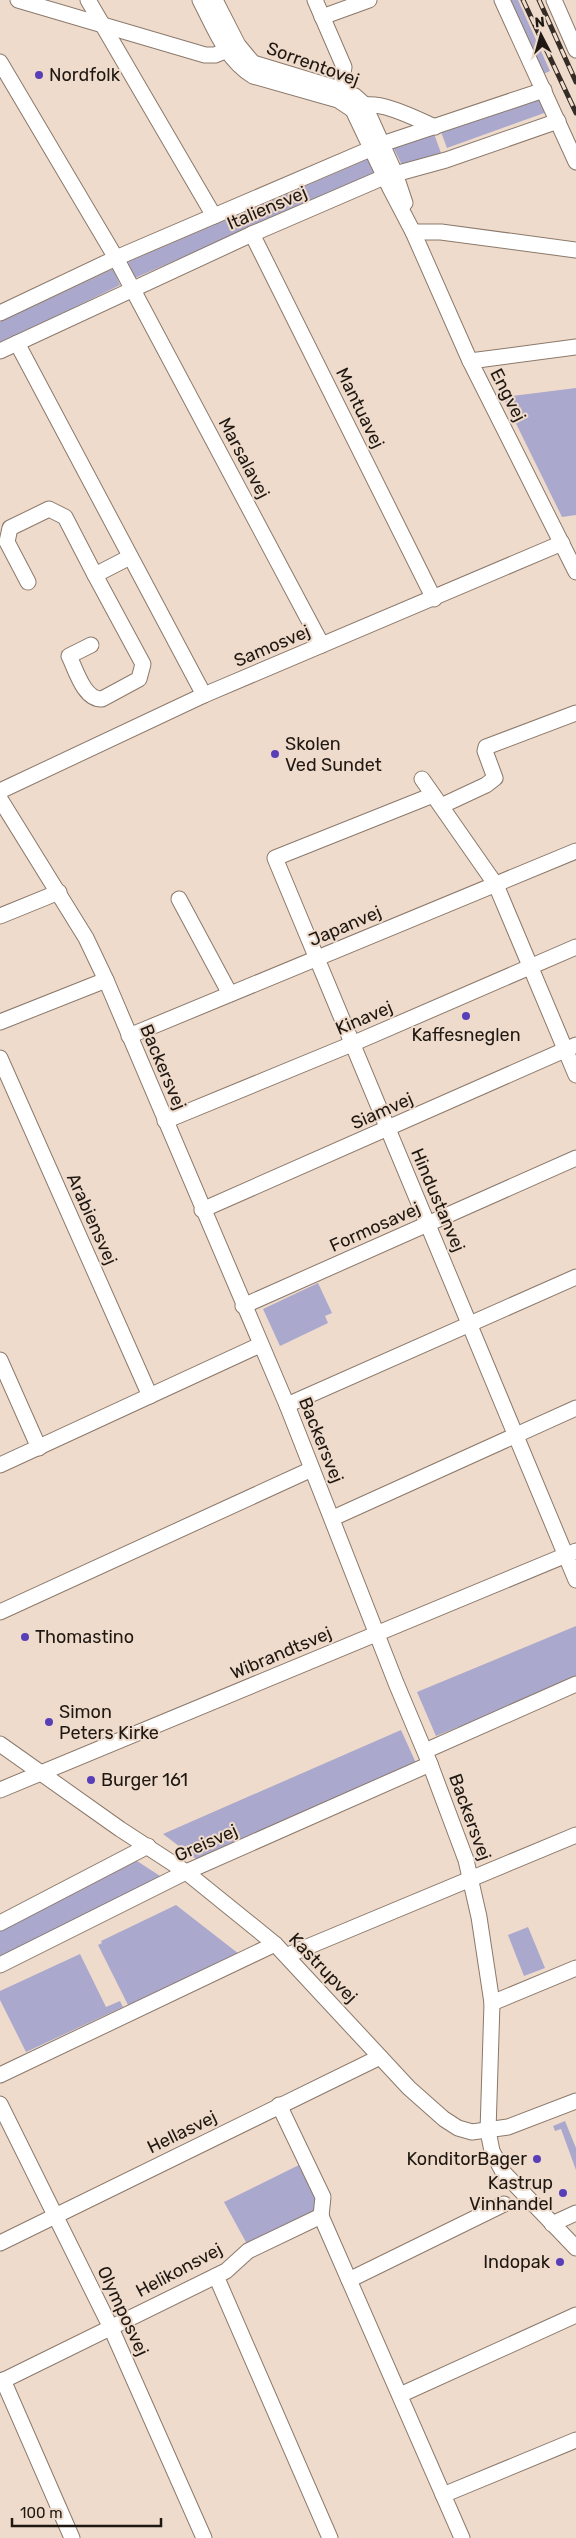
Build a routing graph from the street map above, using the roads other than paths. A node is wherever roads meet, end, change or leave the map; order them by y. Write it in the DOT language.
graph roads {
  1 [pos="18,0"];
  2 [pos="88,0"];
  3 [pos="200,0"];
  4 [pos="215,0"];
  5 [pos="315,0"];
  6 [pos="369,0"];
  7 [pos="502,0"];
  8 [pos="554,0"];
  9 [pos="322,17"];
  10 [pos="102,25"];
  11 [pos="233,48"];
  12 [pos="576,50"];
  13 [pos="0,62"];
  14 [pos="544,90"];
  15 [pos="340,95"];
  16 [pos="358,107"];
  17 [pos="558,121"];
  18 [pos="434,127"];
  19 [pos="377,146"];
  20 [pos="576,162"];
  21 [pos="390,175"];
  22 [pos="214,216"];
  23 [pos="414,232"];
  24 [pos="252,234"];
  25 [pos="576,250"];
  26 [pos="116,258"];
  27 [pos="132,289"];
  28 [pos="1,310"];
  29 [pos="18,343"];
  30 [pos="576,347"];
  31 [pos="0,352"];
  32 [pos="470,361"];
  33 [pos="562,543"];
  34 [pos="130,556"];
  35 [pos="576,572"];
  36 [pos="95,575"];
  37 [pos="28,582"];
  38 [pos="434,599"];
  39 [pos="91,645"];
  40 [pos="322,646"];
  41 [pos="204,695"];
  42 [pos="576,713"];
  43 [pos="422,779"];
  44 [pos="0,791"];
  45 [pos="0,799"];
  46 [pos="437,801"];
  47 [pos="576,851"];
  48 [pos="496,885"];
  49 [pos="59,892"];
  50 [pos="179,899"];
  51 [pos="0,916"];
  52 [pos="576,947"];
  53 [pos="317,958"];
  54 [pos="531,966"];
  55 [pos="106,980"];
  56 [pos="230,994"];
  57 [pos="0,1022"];
  58 [pos="129,1036"];
  59 [pos="352,1044"];
  60 [pos="571,1047"];
  61 [pos="0,1058"];
  62 [pos="576,1075"];
  63 [pos="165,1121"];
  64 [pos="388,1128"];
  65 [pos="576,1158"];
  66 [pos="202,1210"];
  67 [pos="428,1224"];
  68 [pos="576,1277"];
  69 [pos="243,1306"];
  70 [pos="469,1324"];
  71 [pos="260,1346"];
  72 [pos="0,1360"];
  73 [pos="150,1396"];
  74 [pos="287,1406"];
  75 [pos="576,1408"];
  76 [pos="515,1435"];
  77 [pos="39,1448"];
  78 [pos="0,1465"];
  79 [pos="312,1469"];
  80 [pos="333,1518"];
  81 [pos="571,1553"];
  82 [pos="576,1580"];
  83 [pos="0,1612"];
  84 [pos="377,1633"];
  85 [pos="576,1684"];
  86 [pos="0,1744"];
  87 [pos="428,1757"];
  88 [pos="42,1773"];
  89 [pos="0,1790"];
  90 [pos="576,1835"];
  91 [pos="148,1846"];
  92 [pos="186,1872"];
  93 [pos="472,1878"];
  94 [pos="0,1923"];
  95 [pos="276,1944"];
  96 [pos="288,1955"];
  97 [pos="0,1965"];
  98 [pos="576,1968"];
  99 [pos="492,2003"];
  100 [pos="380,2057"];
  101 [pos="0,2075"];
  102 [pos="576,2102"];
  103 [pos="0,2104"];
  104 [pos="279,2105"];
  105 [pos="488,2131"];
  106 [pos="504,2204"];
  107 [pos="576,2213"];
  108 [pos="56,2215"];
  109 [pos="320,2216"];
  110 [pos="552,2224"];
  111 [pos="0,2243"];
  112 [pos="576,2248"];
  113 [pos="216,2276"];
  114 [pos="349,2280"];
  115 [pos="576,2315"];
  116 [pos="111,2328"];
  117 [pos="1,2381"];
  118 [pos="400,2395"];
  119 [pos="576,2440"];
  120 [pos="443,2495"];
  121 [pos="72,2538"];
  122 [pos="204,2538"];
  123 [pos="330,2538"];
  124 [pos="462,2538"];
  1 -- 10 [label="street"];
  2 -- 10 [label="street"];
  3 -- 11 [label="street"];
  4 -- 11 [label="street"];
  5 -- 9 [label="street"];
  6 -- 9 [label="street"];
  7 -- 14 [label="street"];
  8 -- 12 [label="street"];
  9 -- 15 [label="street"];
  10 -- 11 [label="street"];
  10 -- 22 [label="street"];
  11 -- 15 [label="street, Sorrentovej"];
  13 -- 26 [label="street, Marsalavej"];
  14 -- 17 [label="street"];
  14 -- 18 [label="street, Italiensvej"];
  15 -- 16 [label="street, Sorrentovej"];
  16 -- 18 [label="street, Sorrentovej"];
  16 -- 19 [label="street, Sorrentovej"];
  17 -- 20 [label="street"];
  17 -- 21 [label="street, Italiensvej"];
  18 -- 19 [label="street, Italiensvej"];
  19 -- 21 [label="street, Engvej"];
  19 -- 22 [label="street, Italiensvej"];
  21 -- 23 [label="street, Engvej"];
  21 -- 24 [label="street, Italiensvej"];
  22 -- 26 [label="street, Italiensvej"];
  23 -- 25 [label="street"];
  23 -- 32 [label="street, Engvej"];
  24 -- 27 [label="street, Italiensvej"];
  24 -- 38 [label="street, Mantuavej"];
  26 -- 27 [label="street, Marsalavej"];
  26 -- 28 [label="street, Italiensvej"];
  27 -- 29 [label="street, Italiensvej"];
  27 -- 40 [label="street, Marsalavej"];
  29 -- 31 [label="street, Italiensvej"];
  29 -- 34 [label="street"];
  30 -- 32 [label="street"];
  32 -- 33 [label="street, Engvej"];
  33 -- 35 [label="street, Engvej"];
  33 -- 38 [label="street, Samosvej"];
  34 -- 36 [label="street"];
  34 -- 41 [label="street"];
  36 -- 37 [label="street"];
  36 -- 39 [label="street"];
  38 -- 40 [label="street, Samosvej"];
  40 -- 41 [label="street, Samosvej"];
  41 -- 44 [label="street, Samosvej"];
  42 -- 46 [label="street"];
  43 -- 46 [label="street"];
  45 -- 49 [label="street, Backersvej"];
  46 -- 48 [label="street"];
  46 -- 53 [label="street, Hindustanvej"];
  47 -- 48 [label="street, Japanvej"];
  48 -- 53 [label="street, Japanvej"];
  48 -- 54 [label="street"];
  49 -- 51 [label="street"];
  49 -- 55 [label="street, Backersvej"];
  50 -- 56 [label="street"];
  52 -- 54 [label="street, Kinavej"];
  53 -- 56 [label="street, Japanvej"];
  53 -- 59 [label="street, Hindustanvej"];
  54 -- 59 [label="street, Kinavej"];
  54 -- 60 [label="street"];
  55 -- 57 [label="street"];
  55 -- 58 [label="street, Backersvej"];
  56 -- 58 [label="street, Japanvej"];
  58 -- 63 [label="street, Backersvej"];
  59 -- 63 [label="street, Kinavej"];
  59 -- 64 [label="street, Hindustanvej"];
  60 -- 62 [label="street"];
  60 -- 64 [label="street, Siamvej"];
  61 -- 73 [label="street, Arabiensvej"];
  63 -- 66 [label="street, Backersvej"];
  64 -- 66 [label="street, Siamvej"];
  64 -- 67 [label="street, Hindustanvej"];
  65 -- 67 [label="street, Formosavej"];
  66 -- 69 [label="street, Backersvej"];
  67 -- 69 [label="street, Formosavej"];
  67 -- 70 [label="street, Hindustanvej"];
  68 -- 70 [label="street"];
  69 -- 71 [label="street, Backersvej"];
  70 -- 74 [label="street"];
  70 -- 76 [label="street, Hindustanvej"];
  71 -- 73 [label="street"];
  71 -- 74 [label="street, Backersvej"];
  72 -- 77 [label="street"];
  73 -- 77 [label="street"];
  74 -- 79 [label="street, Backersvej"];
  75 -- 76 [label="street"];
  76 -- 80 [label="street"];
  76 -- 81 [label="street, Hindustanvej"];
  77 -- 78 [label="street"];
  79 -- 80 [label="street, Backersvej"];
  79 -- 83 [label="street"];
  80 -- 84 [label="street, Backersvej"];
  81 -- 82 [label="street, Hindustanvej"];
  81 -- 84 [label="street, Wibrandtsvej"];
  84 -- 87 [label="street, Backersvej"];
  84 -- 88 [label="street, Wibrandtsvej"];
  85 -- 87 [label="street, Greisvej"];
  86 -- 88 [label="street, Kastrupvej"];
  87 -- 92 [label="street, Greisvej"];
  87 -- 93 [label="street, Backersvej"];
  88 -- 89 [label="street, Wibrandtsvej"];
  88 -- 91 [label="street, Kastrupvej"];
  90 -- 93 [label="street"];
  91 -- 92 [label="street, Kastrupvej"];
  91 -- 94 [label="street, Greisvej"];
  92 -- 95 [label="street, Kastrupvej"];
  92 -- 97 [label="street, Greisvej"];
  93 -- 96 [label="street"];
  93 -- 99 [label="street, Backersvej"];
  95 -- 96 [label="street, Kastrupvej"];
  95 -- 101 [label="street"];
  96 -- 100 [label="street, Kastrupvej"];
  98 -- 99 [label="street"];
  99 -- 105 [label="street, Backersvej"];
  100 -- 104 [label="street, Hellasvej"];
  100 -- 105 [label="street, Kastrupvej"];
  102 -- 105 [label="street, Kastrupvej"];
  103 -- 108 [label="street, Olymposvej"];
  104 -- 108 [label="street, Hellasvej"];
  104 -- 109 [label="street"];
  105 -- 110 [label="street"];
  106 -- 114 [label="street"];
  107 -- 110 [label="street"];
  108 -- 111 [label="street, Hellasvej"];
  108 -- 116 [label="street, Olymposvej"];
  109 -- 113 [label="street, Helikonsvej"];
  109 -- 114 [label="street"];
  110 -- 112 [label="street"];
  113 -- 116 [label="street, Helikonsvej"];
  113 -- 123 [label="street"];
  114 -- 118 [label="street"];
  115 -- 118 [label="street"];
  116 -- 117 [label="street, Helikonsvej"];
  116 -- 122 [label="street, Olymposvej"];
  117 -- 121 [label="street"];
  118 -- 120 [label="street"];
  119 -- 120 [label="street"];
  120 -- 124 [label="street"];
}
